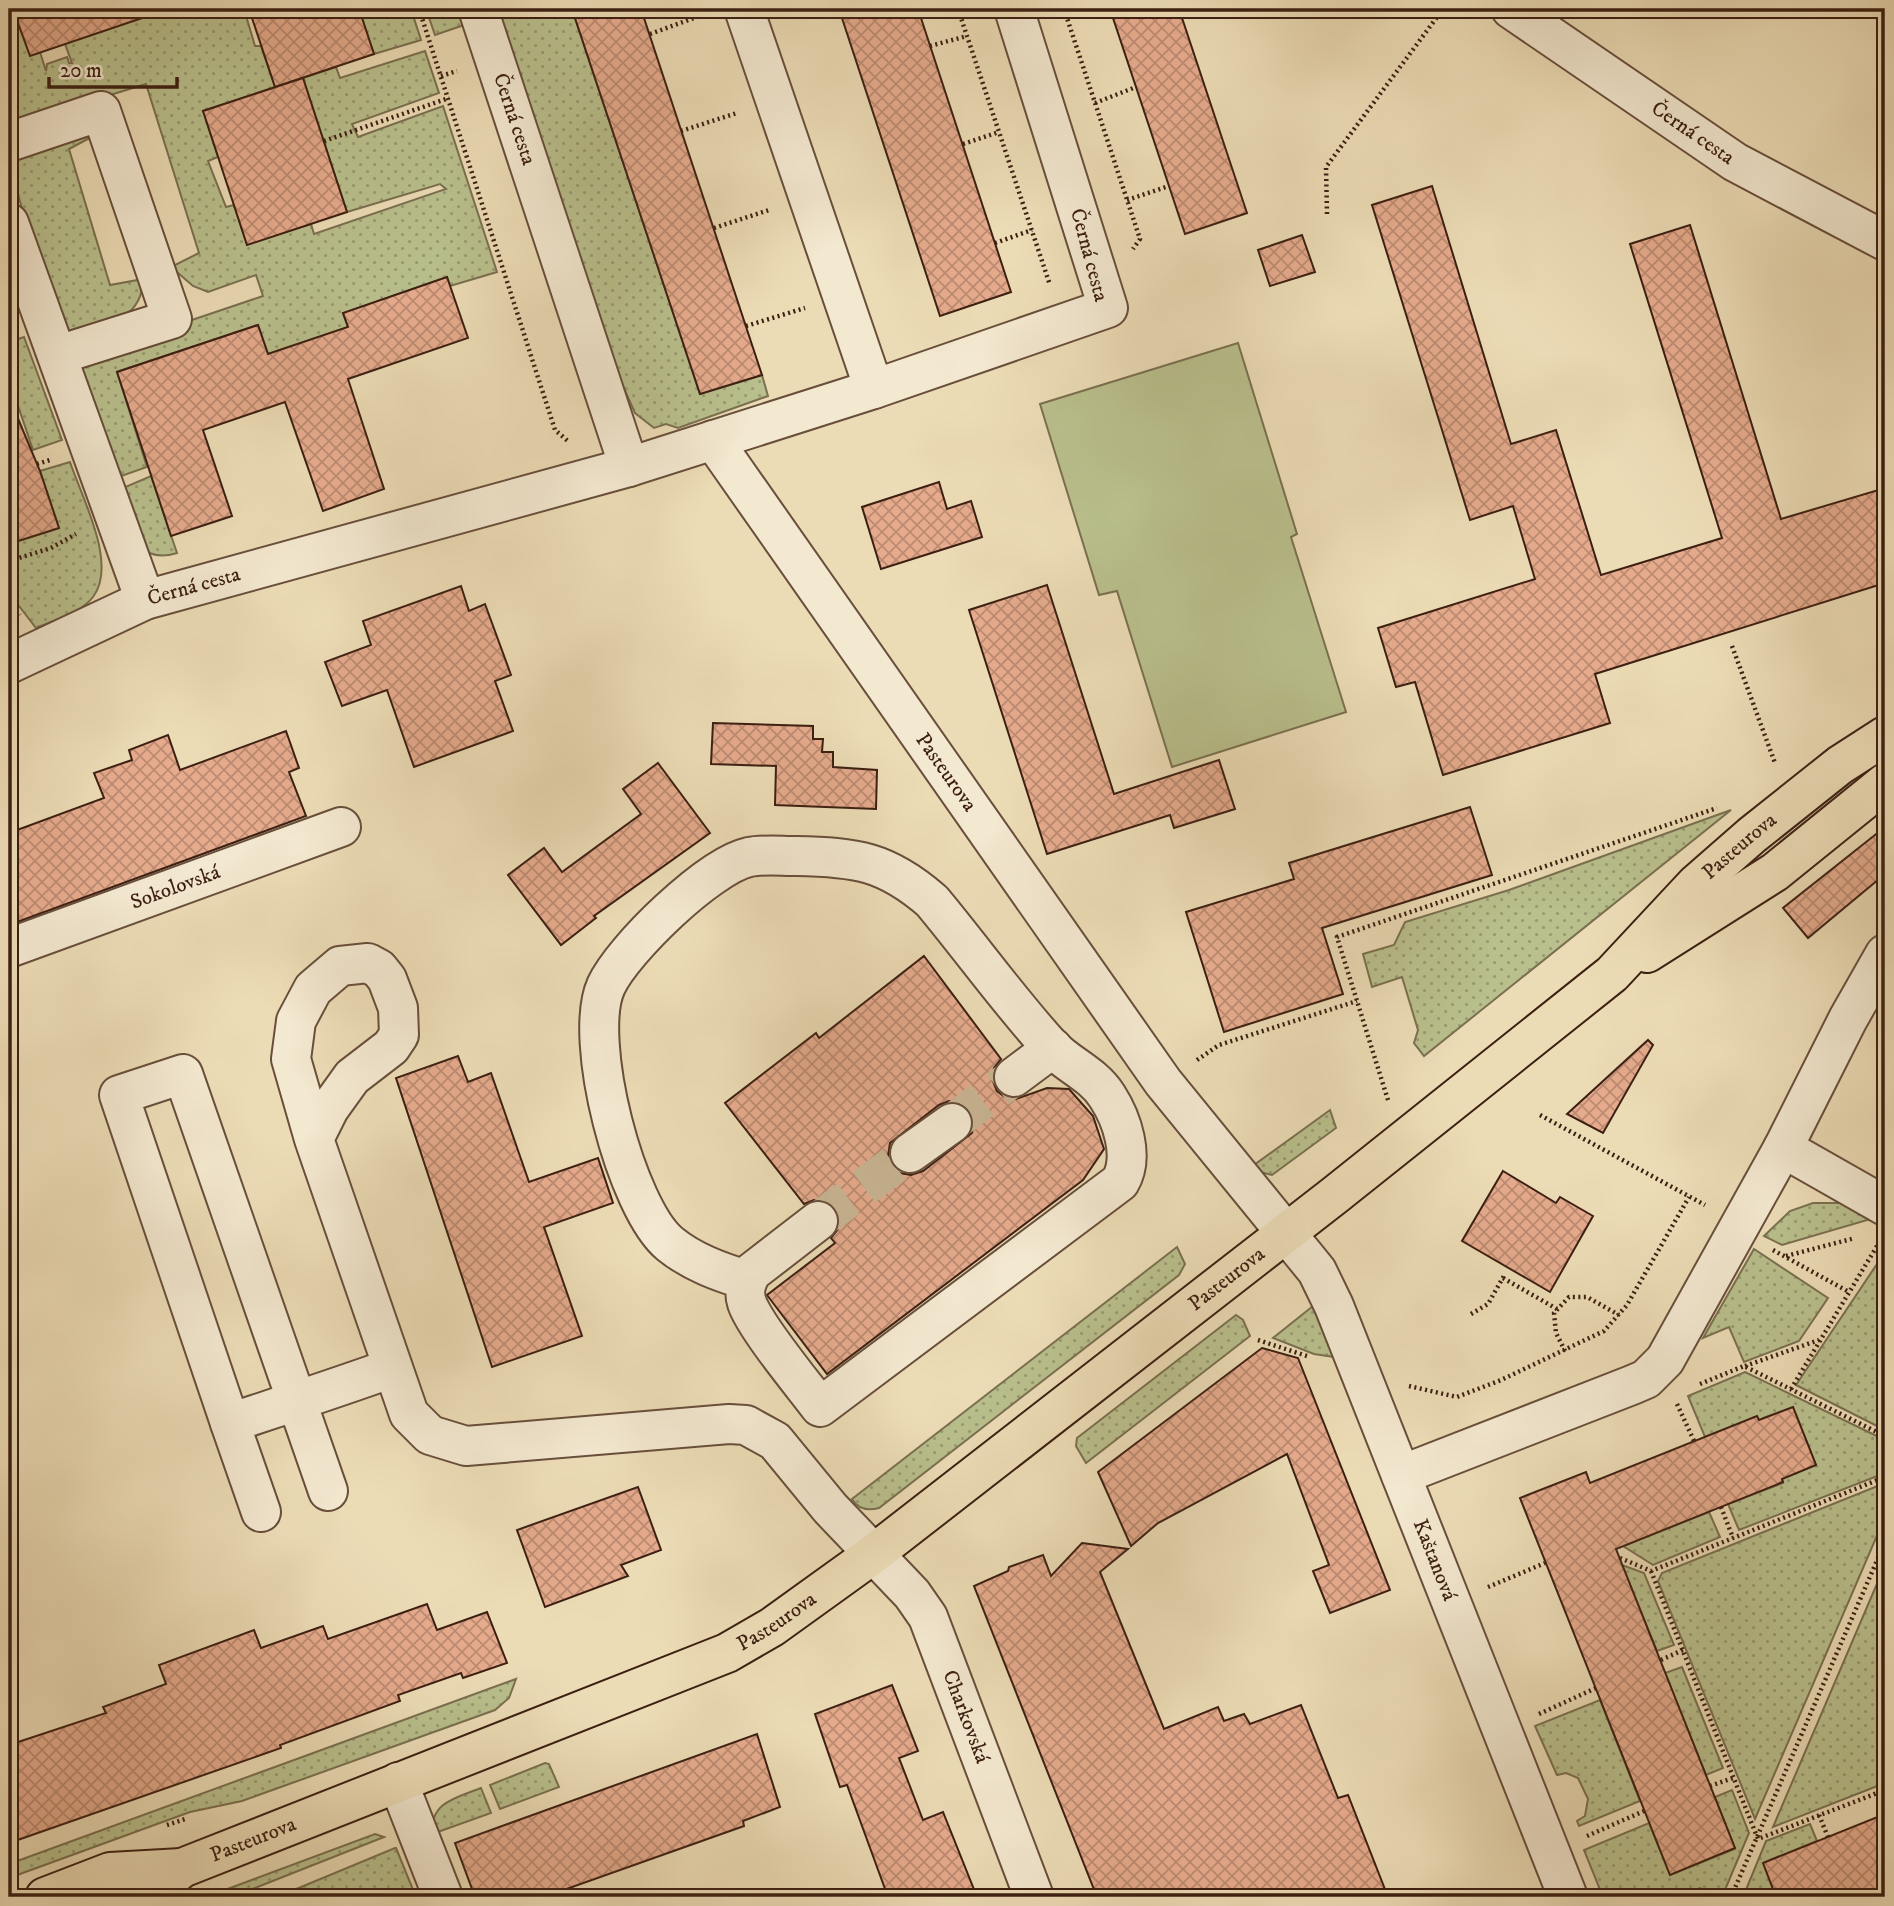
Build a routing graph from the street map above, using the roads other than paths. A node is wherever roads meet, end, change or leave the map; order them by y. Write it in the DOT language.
graph roads {
  1 [pos="478,9"];
  2 [pos="731,9"];
  3 [pos="1014,9"];
  4 [pos="1511,9"];
  5 [pos="9,142"];
  6 [pos="9,223"];
  7 [pos="1885,241"];
  8 [pos="58,355"];
  9 [pos="874,389"];
  10 [pos="713,440"];
  11 [pos="629,467"];
  12 [pos="145,600"];
  13 [pos="9,664"];
  14 [pos="1885,736"];
  15 [pos="1885,783"];
  16 [pos="341,827"];
  17 [pos="9,948"];
  18 [pos="1885,954"];
  19 [pos="1612,974"];
  20 [pos="1052,1048"];
  21 [pos="1014,1077"];
  22 [pos="951,1123"];
  23 [pos="314,1139"];
  24 [pos="1783,1148"];
  25 [pos="910,1153"];
  26 [pos="818,1221"];
  27 [pos="1882,1224"];
  28 [pos="1286,1232"];
  29 [pos="746,1280"];
  30 [pos="392,1368"];
  31 [pos="297,1400"];
  32 [pos="230,1423"];
  33 [pos="1401,1475"];
  34 [pos="328,1491"];
  35 [pos="261,1511"];
  36 [pos="872,1555"];
  37 [pos="398,1782"];
  38 [pos="183,1868"];
  39 [pos="45,1897"];
  40 [pos="147,1897"];
  41 [pos="443,1897"];
  42 [pos="1034,1897"];
  43 [pos="1568,1897"];
  1 -- 11 [label="street, Černá cesta"];
  2 -- 9 [label="street"];
  3 -- 9 [label="street, Černá cesta"];
  4 -- 7 [label="street, Černá cesta"];
  5 -- 8 [label="street"];
  6 -- 8 [label="street, Černá cesta"];
  8 -- 12 [label="street, Černá cesta"];
  9 -- 10 [label="street, Černá cesta"];
  10 -- 11 [label="street, Černá cesta"];
  10 -- 28 [label="street, Pasteurova"];
  11 -- 12 [label="street, Černá cesta"];
  12 -- 13 [label="street"];
  14 -- 19 [label="main road, Pasteurova"];
  15 -- 19 [label="main road, Pasteurova"];
  16 -- 17 [label="street, Sokolovská"];
  18 -- 24 [label="street"];
  19 -- 28 [label="main road, Pasteurova"];
  20 -- 21 [label="street"];
  20 -- 29 [label="street"];
  20 -- 29 [label="street"];
  22 -- 25 [label="street"];
  23 -- 30 [label="street, Charkovská"];
  24 -- 27 [label="street"];
  24 -- 33 [label="street"];
  26 -- 29 [label="street"];
  28 -- 33 [label="street, Kaštanová"];
  28 -- 36 [label="main road, Pasteurova"];
  30 -- 31 [label="street"];
  30 -- 36 [label="street, Charkovská"];
  31 -- 32 [label="street"];
  31 -- 32 [label="street"];
  31 -- 34 [label="street"];
  32 -- 35 [label="street"];
  33 -- 43 [label="street, Kaštanová"];
  36 -- 37 [label="main road, Pasteurova"];
  36 -- 42 [label="street, Charkovská"];
  37 -- 38 [label="main road, Pasteurova"];
  37 -- 41 [label="street"];
  38 -- 39 [label="main road"];
  38 -- 40 [label="main road"];
}
